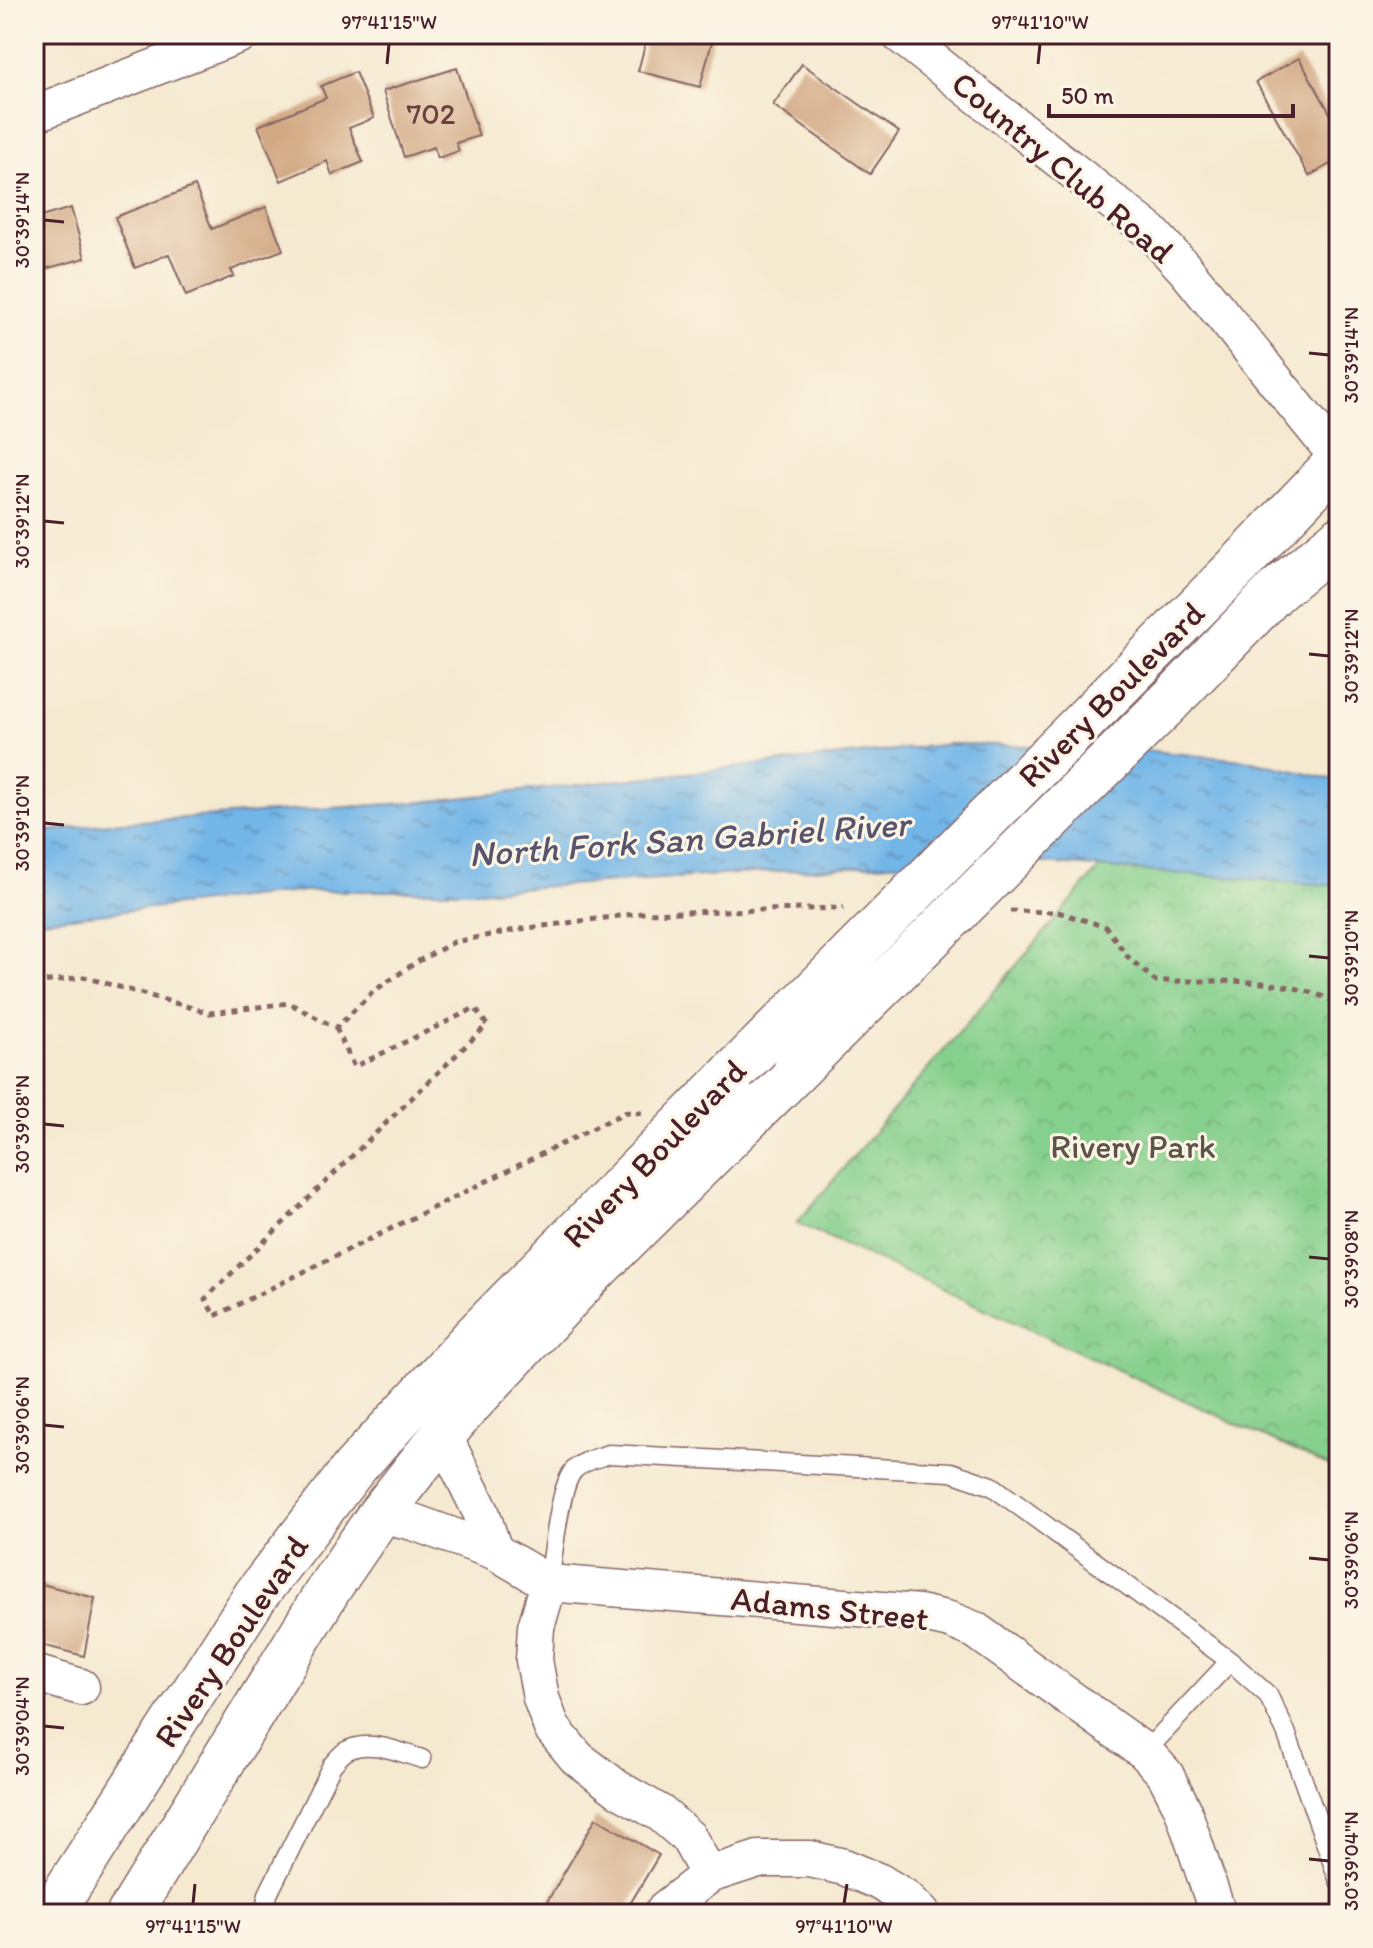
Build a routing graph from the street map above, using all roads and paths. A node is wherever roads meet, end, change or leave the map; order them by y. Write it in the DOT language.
graph roads {
  1 [pos="241,34"];
  2 [pos="899,34"];
  3 [pos="34,114"];
  4 [pos="1339,459"];
  5 [pos="1339,539"];
  6 [pos="856,908"];
  7 [pos="996,911"];
  8 [pos="34,983"];
  9 [pos="1339,1004"];
  10 [pos="336,1028"];
  11 [pos="669,1140"];
  12 [pos="443,1435"];
  13 [pos="380,1514"];
  14 [pos="494,1551"];
  15 [pos="549,1583"];
  16 [pos="1230,1661"];
  17 [pos="34,1673"];
  18 [pos="81,1687"];
  19 [pos="1145,1752"];
  20 [pos="422,1759"];
  21 [pos="709,1875"];
  22 [pos="1339,1881"];
  23 [pos="51,1914"];
  24 [pos="129,1914"];
  25 [pos="268,1914"];
  26 [pos="662,1914"];
  27 [pos="922,1914"];
  28 [pos="1218,1914"];
  1 -- 3 [label="street"];
  2 -- 4 [label="street, Country Club Road"];
  4 -- 11 [label="street, Rivery Boulevard, bridge"];
  5 -- 12 [label="street, Rivery Boulevard, bridge"];
  6 -- 10 [label="path"];
  7 -- 9 [label="path"];
  8 -- 10 [label="path"];
  10 -- 11 [label="path"];
  11 -- 23 [label="street, Rivery Boulevard"];
  12 -- 13 [label="street, Rivery Boulevard"];
  12 -- 14 [label="street"];
  13 -- 14 [label="street, Adams Street"];
  13 -- 24 [label="street, Rivery Boulevard"];
  14 -- 15 [label="street, Adams Street"];
  15 -- 16 [label="lane"];
  15 -- 19 [label="street, Adams Street"];
  15 -- 21 [label="street"];
  16 -- 19 [label="lane"];
  16 -- 22 [label="lane"];
  17 -- 18 [label="street"];
  19 -- 28 [label="street, Adams Street"];
  20 -- 25 [label="lane"];
  21 -- 26 [label="street"];
  21 -- 27 [label="street"];
}
